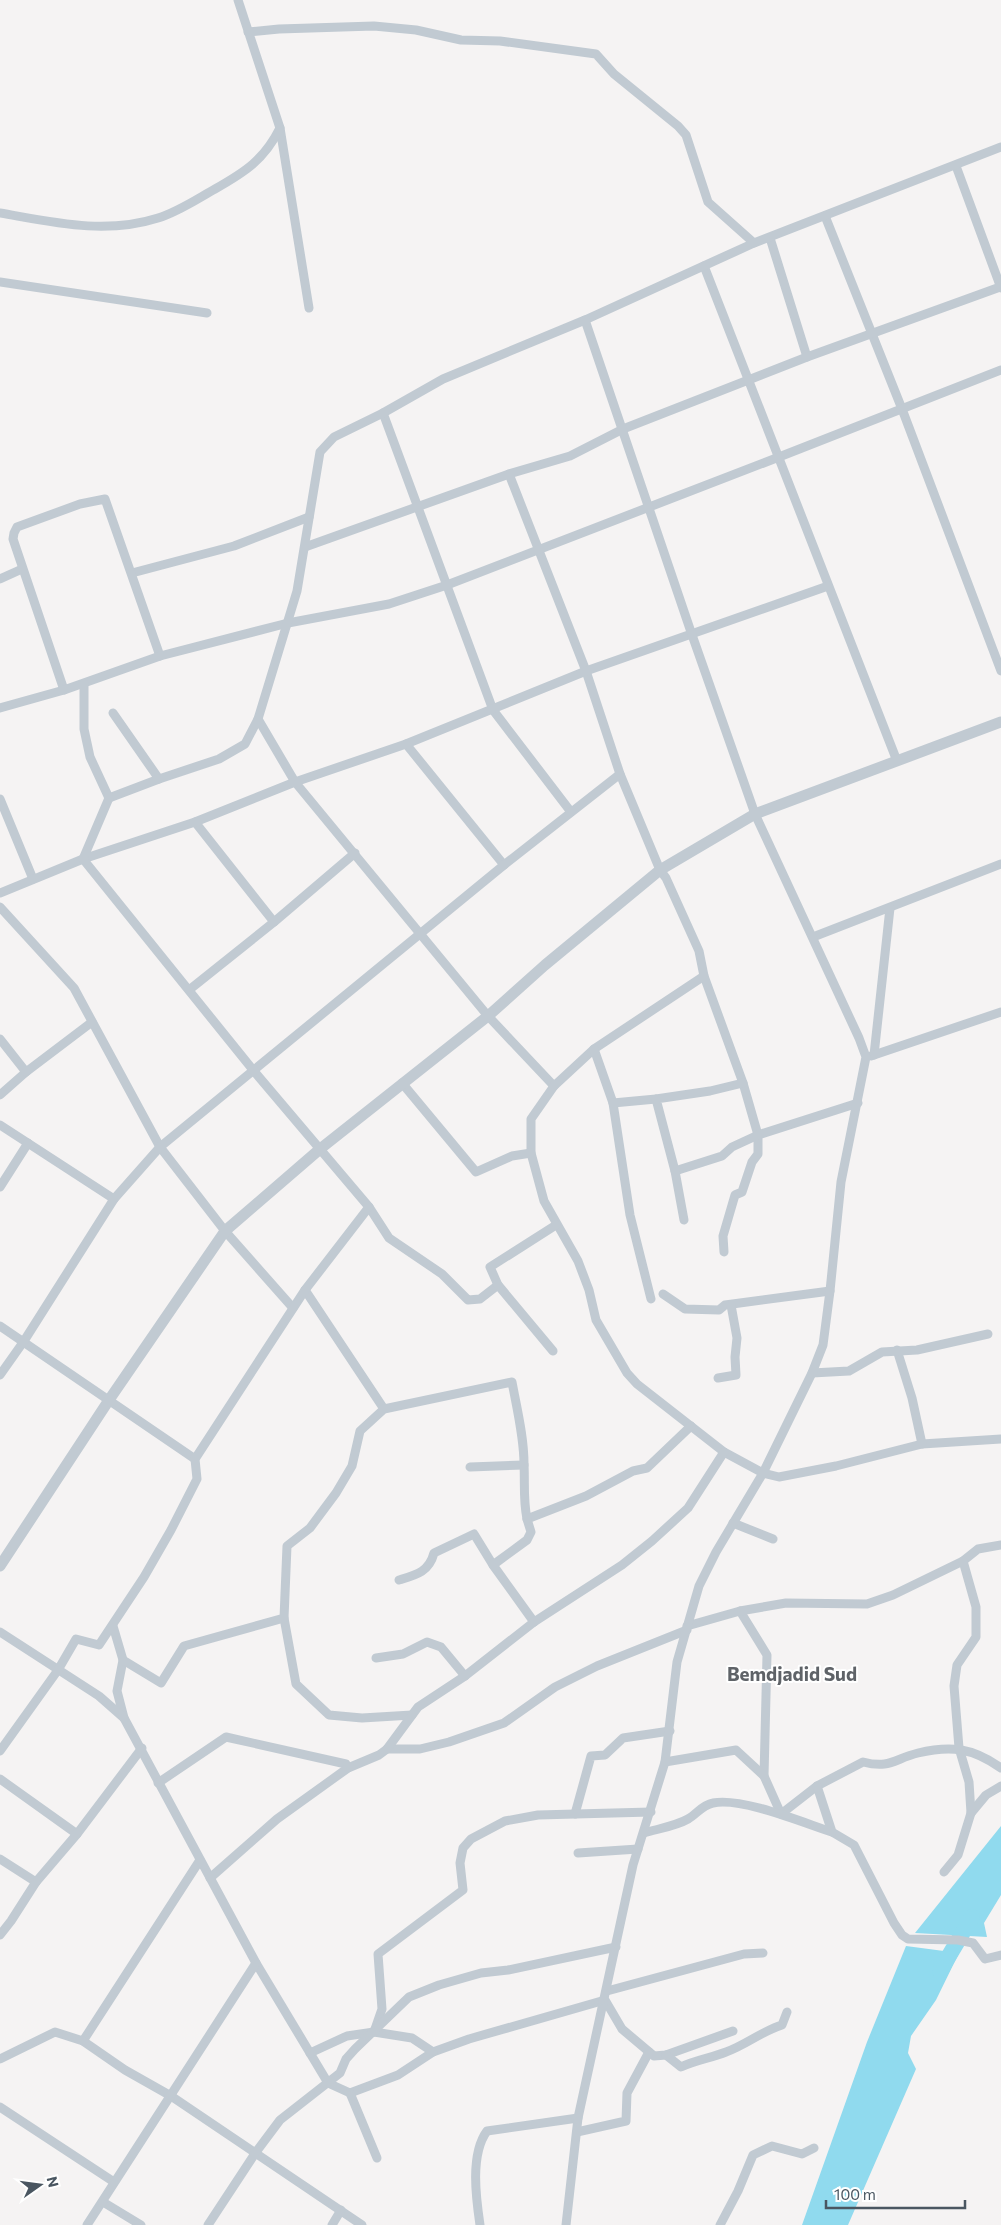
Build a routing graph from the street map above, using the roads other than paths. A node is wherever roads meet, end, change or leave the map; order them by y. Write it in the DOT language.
graph roads {
  1 [pos="238,0"];
  2 [pos="248,32"];
  3 [pos="280,128"];
  4 [pos="1001,147"];
  5 [pos="956,166"];
  6 [pos="0,213"];
  7 [pos="825,216"];
  8 [pos="770,238"];
  9 [pos="754,243"];
  10 [pos="704,266"];
  11 [pos="0,282"];
  12 [pos="1001,288"];
  13 [pos="309,308"];
  14 [pos="207,313"];
  15 [pos="585,320"];
  16 [pos="872,334"];
  17 [pos="807,357"];
  18 [pos="1001,370"];
  19 [pos="749,381"];
  20 [pos="902,409"];
  21 [pos="383,413"];
  22 [pos="623,429"];
  23 [pos="779,457"];
  24 [pos="509,474"];
  25 [pos="416,507"];
  26 [pos="650,507"];
  27 [pos="309,517"];
  28 [pos="305,547"];
  29 [pos="539,550"];
  30 [pos="22,569"];
  31 [pos="132,573"];
  32 [pos="0,579"];
  33 [pos="447,585"];
  34 [pos="828,586"];
  35 [pos="288,623"];
  36 [pos="691,632"];
  37 [pos="160,656"];
  38 [pos="586,670"];
  39 [pos="1001,672"];
  40 [pos="84,684"];
  41 [pos="64,690"];
  42 [pos="0,708"];
  43 [pos="492,710"];
  44 [pos="113,713"];
  45 [pos="258,719"];
  46 [pos="1001,722"];
  47 [pos="406,744"];
  48 [pos="897,761"];
  49 [pos="620,774"];
  50 [pos="159,779"];
  51 [pos="296,782"];
  52 [pos="109,798"];
  53 [pos="0,799"];
  54 [pos="572,812"];
  55 [pos="755,814"];
  56 [pos="195,822"];
  57 [pos="355,853"];
  58 [pos="83,859"];
  59 [pos="1001,864"];
  60 [pos="504,865"];
  61 [pos="660,870"];
  62 [pos="33,879"];
  63 [pos="0,893"];
  64 [pos="0,907"];
  65 [pos="890,908"];
  66 [pos="274,922"];
  67 [pos="421,932"];
  68 [pos="813,937"];
  69 [pos="704,976"];
  70 [pos="189,990"];
  71 [pos="1001,1012"];
  72 [pos="488,1016"];
  73 [pos="92,1022"];
  74 [pos="0,1039"];
  75 [pos="594,1049"];
  76 [pos="870,1056"];
  77 [pos="253,1070"];
  78 [pos="26,1072"];
  79 [pos="402,1083"];
  80 [pos="743,1083"];
  81 [pos="554,1086"];
  82 [pos="0,1094"];
  83 [pos="656,1099"];
  84 [pos="613,1103"];
  85 [pos="858,1103"];
  86 [pos="0,1125"];
  87 [pos="758,1135"];
  88 [pos="28,1143"];
  89 [pos="160,1147"];
  90 [pos="320,1149"];
  91 [pos="531,1153"];
  92 [pos="675,1171"];
  93 [pos="0,1186"];
  94 [pos="114,1198"];
  95 [pos="369,1207"];
  96 [pos="684,1220"];
  97 [pos="556,1225"];
  98 [pos="224,1231"];
  99 [pos="724,1252"];
  100 [pos="498,1285"];
  101 [pos="305,1290"];
  102 [pos="830,1291"];
  103 [pos="663,1294"];
  104 [pos="651,1299"];
  105 [pos="731,1304"];
  106 [pos="293,1308"];
  107 [pos="0,1326"];
  108 [pos="988,1334"];
  109 [pos="24,1341"];
  110 [pos="897,1350"];
  111 [pos="553,1351"];
  112 [pos="812,1373"];
  113 [pos="0,1375"];
  114 [pos="718,1378"];
  115 [pos="109,1400"];
  116 [pos="384,1409"];
  117 [pos="691,1426"];
  118 [pos="1001,1439"];
  119 [pos="922,1444"];
  120 [pos="724,1452"];
  121 [pos="195,1459"];
  122 [pos="524,1465"];
  123 [pos="470,1467"];
  124 [pos="763,1474"];
  125 [pos="527,1520"];
  126 [pos="733,1523"];
  127 [pos="773,1539"];
  128 [pos="1001,1545"];
  129 [pos="962,1561"];
  130 [pos="493,1565"];
  131 [pos="0,1566"];
  132 [pos="399,1580"];
  133 [pos="740,1610"];
  134 [pos="284,1618"];
  135 [pos="534,1622"];
  136 [pos="113,1626"];
  137 [pos="687,1628"];
  138 [pos="0,1632"];
  139 [pos="376,1658"];
  140 [pos="124,1660"];
  141 [pos="58,1670"];
  142 [pos="465,1676"];
  143 [pos="412,1715"];
  144 [pos="124,1718"];
  145 [pos="670,1731"];
  146 [pos="142,1748"];
  147 [pos="958,1748"];
  148 [pos="387,1749"];
  149 [pos="0,1751"];
  150 [pos="665,1762"];
  151 [pos="348,1768"];
  152 [pos="1001,1768"];
  153 [pos="764,1776"];
  154 [pos="0,1778"];
  155 [pos="158,1783"];
  156 [pos="818,1786"];
  157 [pos="1001,1786"];
  158 [pos="651,1812"];
  159 [pos="971,1813"];
  160 [pos="575,1814"];
  161 [pos="781,1814"];
  162 [pos="832,1832"];
  163 [pos="644,1833"];
  164 [pos="77,1834"];
  165 [pos="638,1849"];
  166 [pos="578,1853"];
  167 [pos="0,1859"];
  168 [pos="200,1860"];
  169 [pos="944,1872"];
  170 [pos="210,1878"];
  171 [pos="36,1882"];
  172 [pos="0,1935"];
  173 [pos="616,1947"];
  174 [pos="763,1952"];
  175 [pos="1001,1955"];
  176 [pos="256,1963"];
  177 [pos="606,1996"];
  178 [pos="787,2012"];
  179 [pos="733,2031"];
  180 [pos="374,2032"];
  181 [pos="83,2041"];
  182 [pos="433,2052"];
  183 [pos="649,2052"];
  184 [pos="310,2053"];
  185 [pos="666,2055"];
  186 [pos="0,2059"];
  187 [pos="328,2083"];
  188 [pos="350,2093"];
  189 [pos="171,2096"];
  190 [pos="0,2107"];
  191 [pos="578,2118"];
  192 [pos="577,2132"];
  193 [pos="814,2148"];
  194 [pos="256,2152"];
  195 [pos="377,2158"];
  196 [pos="114,2182"];
  197 [pos="103,2202"];
  198 [pos="341,2210"];
  199 [pos="87,2225"];
  200 [pos="141,2225"];
  201 [pos="208,2225"];
  202 [pos="332,2225"];
  203 [pos="362,2225"];
  204 [pos="480,2225"];
  205 [pos="566,2225"];
  206 [pos="720,2225"];
  1 -- 2 [label="street"];
  2 -- 3 [label="street"];
  2 -- 9 [label="street"];
  3 -- 6 [label="street"];
  3 -- 13 [label="street"];
  4 -- 5 [label="street"];
  5 -- 7 [label="street"];
  5 -- 12 [label="street"];
  7 -- 8 [label="street"];
  7 -- 16 [label="street"];
  8 -- 9 [label="street"];
  8 -- 17 [label="street"];
  9 -- 10 [label="street"];
  10 -- 15 [label="street"];
  10 -- 19 [label="street"];
  11 -- 14 [label="street"];
  12 -- 16 [label="street"];
  15 -- 21 [label="street"];
  15 -- 22 [label="street"];
  16 -- 17 [label="street"];
  16 -- 20 [label="street"];
  17 -- 19 [label="street"];
  18 -- 20 [label="street"];
  19 -- 22 [label="street"];
  19 -- 23 [label="street"];
  20 -- 23 [label="street"];
  20 -- 39 [label="street"];
  21 -- 25 [label="street"];
  21 -- 27 [label="street"];
  22 -- 24 [label="street"];
  22 -- 26 [label="street"];
  23 -- 26 [label="street"];
  23 -- 34 [label="street"];
  24 -- 25 [label="street"];
  24 -- 29 [label="street"];
  25 -- 28 [label="street"];
  25 -- 33 [label="street"];
  26 -- 29 [label="street"];
  26 -- 36 [label="street"];
  27 -- 28 [label="street"];
  27 -- 31 [label="street"];
  28 -- 35 [label="street"];
  29 -- 33 [label="street"];
  29 -- 38 [label="street"];
  30 -- 31 [label="street"];
  30 -- 32 [label="street"];
  30 -- 41 [label="street"];
  31 -- 37 [label="street"];
  33 -- 35 [label="street"];
  33 -- 43 [label="street"];
  34 -- 36 [label="street"];
  34 -- 48 [label="street"];
  35 -- 37 [label="street"];
  35 -- 45 [label="street"];
  36 -- 38 [label="street"];
  36 -- 55 [label="street"];
  37 -- 40 [label="street"];
  38 -- 43 [label="street"];
  38 -- 49 [label="street"];
  40 -- 41 [label="street"];
  40 -- 52 [label="street"];
  41 -- 42 [label="street"];
  43 -- 47 [label="street"];
  43 -- 54 [label="street"];
  44 -- 50 [label="street"];
  45 -- 50 [label="street"];
  45 -- 51 [label="street"];
  46 -- 48 [label="street"];
  47 -- 51 [label="street"];
  47 -- 60 [label="street"];
  48 -- 55 [label="street"];
  49 -- 54 [label="street"];
  49 -- 61 [label="street"];
  50 -- 52 [label="street"];
  51 -- 56 [label="street"];
  51 -- 57 [label="street"];
  52 -- 58 [label="street"];
  53 -- 62 [label="street"];
  54 -- 60 [label="street"];
  55 -- 61 [label="street"];
  55 -- 68 [label="street"];
  56 -- 58 [label="street"];
  56 -- 66 [label="street"];
  57 -- 66 [label="street"];
  57 -- 67 [label="street"];
  58 -- 62 [label="street"];
  58 -- 70 [label="street"];
  59 -- 65 [label="street"];
  60 -- 67 [label="street"];
  61 -- 69 [label="street"];
  61 -- 72 [label="street"];
  62 -- 63 [label="street"];
  64 -- 73 [label="street"];
  65 -- 68 [label="street"];
  65 -- 76 [label="street"];
  66 -- 70 [label="street"];
  67 -- 72 [label="street"];
  67 -- 77 [label="street"];
  68 -- 76 [label="street"];
  69 -- 75 [label="street"];
  69 -- 80 [label="street"];
  70 -- 77 [label="street"];
  71 -- 76 [label="street"];
  72 -- 79 [label="street"];
  72 -- 81 [label="street"];
  73 -- 78 [label="street"];
  73 -- 89 [label="street"];
  74 -- 78 [label="street"];
  75 -- 81 [label="street"];
  75 -- 84 [label="street"];
  76 -- 85 [label="street"];
  77 -- 89 [label="street"];
  77 -- 90 [label="street"];
  78 -- 82 [label="street"];
  79 -- 90 [label="street"];
  79 -- 91 [label="street"];
  80 -- 83 [label="street"];
  80 -- 87 [label="street"];
  81 -- 91 [label="street"];
  83 -- 84 [label="street"];
  83 -- 92 [label="street"];
  84 -- 104 [label="street"];
  85 -- 87 [label="street"];
  85 -- 102 [label="street"];
  86 -- 88 [label="street"];
  87 -- 92 [label="street"];
  87 -- 99 [label="street"];
  88 -- 93 [label="street"];
  88 -- 94 [label="street"];
  89 -- 94 [label="street"];
  89 -- 98 [label="street"];
  90 -- 95 [label="street"];
  90 -- 98 [label="street"];
  91 -- 97 [label="street"];
  92 -- 96 [label="street"];
  94 -- 109 [label="street"];
  95 -- 100 [label="street"];
  95 -- 101 [label="street"];
  97 -- 100 [label="street"];
  97 -- 117 [label="street"];
  98 -- 106 [label="street"];
  98 -- 115 [label="street"];
  100 -- 111 [label="street"];
  101 -- 106 [label="street"];
  101 -- 116 [label="street"];
  102 -- 105 [label="street"];
  102 -- 112 [label="street"];
  103 -- 105 [label="street"];
  105 -- 114 [label="street"];
  106 -- 121 [label="street"];
  107 -- 109 [label="street"];
  108 -- 110 [label="street"];
  109 -- 113 [label="street"];
  109 -- 115 [label="street"];
  110 -- 112 [label="street"];
  110 -- 119 [label="street"];
  112 -- 124 [label="street"];
  115 -- 121 [label="street"];
  115 -- 131 [label="street"];
  116 -- 122 [label="street"];
  116 -- 134 [label="street"];
  117 -- 120 [label="street"];
  117 -- 125 [label="street"];
  118 -- 119 [label="street"];
  119 -- 124 [label="street"];
  120 -- 124 [label="street"];
  120 -- 135 [label="street"];
  121 -- 136 [label="street"];
  122 -- 123 [label="street"];
  122 -- 125 [label="street"];
  124 -- 126 [label="street"];
  125 -- 130 [label="street"];
  126 -- 127 [label="street"];
  126 -- 137 [label="street"];
  128 -- 129 [label="street"];
  129 -- 133 [label="street"];
  129 -- 147 [label="street"];
  130 -- 132 [label="street"];
  130 -- 135 [label="street"];
  133 -- 137 [label="street"];
  133 -- 153 [label="street"];
  134 -- 140 [label="street"];
  134 -- 143 [label="street"];
  135 -- 142 [label="street"];
  136 -- 140 [label="street"];
  136 -- 141 [label="street"];
  137 -- 145 [label="street"];
  137 -- 148 [label="street"];
  138 -- 141 [label="street"];
  139 -- 142 [label="street"];
  140 -- 144 [label="street"];
  141 -- 144 [label="street"];
  141 -- 149 [label="street"];
  142 -- 143 [label="street"];
  143 -- 148 [label="street"];
  144 -- 146 [label="street"];
  145 -- 150 [label="street"];
  145 -- 160 [label="street"];
  146 -- 155 [label="street"];
  146 -- 164 [label="street"];
  147 -- 152 [label="street"];
  147 -- 156 [label="street"];
  147 -- 159 [label="street"];
  148 -- 151 [label="street"];
  150 -- 153 [label="street"];
  150 -- 158 [label="street"];
  151 -- 155 [label="street"];
  151 -- 170 [label="street"];
  153 -- 161 [label="street"];
  154 -- 164 [label="street"];
  155 -- 168 [label="street"];
  156 -- 161 [label="street"];
  156 -- 162 [label="street"];
  157 -- 159 [label="street"];
  158 -- 160 [label="street"];
  158 -- 163 [label="street"];
  159 -- 169 [label="street"];
  160 -- 180 [label="street"];
  161 -- 162 [label="street"];
  161 -- 163 [label="street"];
  162 -- 175 [label="street"];
  163 -- 165 [label="street"];
  164 -- 171 [label="street"];
  165 -- 166 [label="street"];
  165 -- 173 [label="street"];
  167 -- 171 [label="street"];
  168 -- 170 [label="street"];
  168 -- 181 [label="street"];
  170 -- 176 [label="street"];
  171 -- 172 [label="street"];
  173 -- 177 [label="street"];
  173 -- 180 [label="street"];
  174 -- 177 [label="street"];
  176 -- 184 [label="street"];
  176 -- 189 [label="street"];
  177 -- 182 [label="street"];
  177 -- 183 [label="street"];
  177 -- 191 [label="street"];
  178 -- 185 [label="street"];
  179 -- 185 [label="street"];
  180 -- 182 [label="street"];
  180 -- 184 [label="street"];
  180 -- 187 [label="street"];
  181 -- 186 [label="street"];
  181 -- 189 [label="street"];
  182 -- 188 [label="street"];
  183 -- 185 [label="street"];
  183 -- 192 [label="street"];
  184 -- 187 [label="street"];
  187 -- 188 [label="street"];
  187 -- 194 [label="street"];
  188 -- 195 [label="street"];
  189 -- 194 [label="street"];
  189 -- 196 [label="street"];
  190 -- 196 [label="street"];
  191 -- 192 [label="street"];
  191 -- 204 [label="street"];
  192 -- 205 [label="street"];
  193 -- 206 [label="street"];
  194 -- 198 [label="street"];
  194 -- 201 [label="street"];
  196 -- 197 [label="street"];
  197 -- 199 [label="street"];
  197 -- 200 [label="street"];
  198 -- 202 [label="street"];
  198 -- 203 [label="street"];
}
